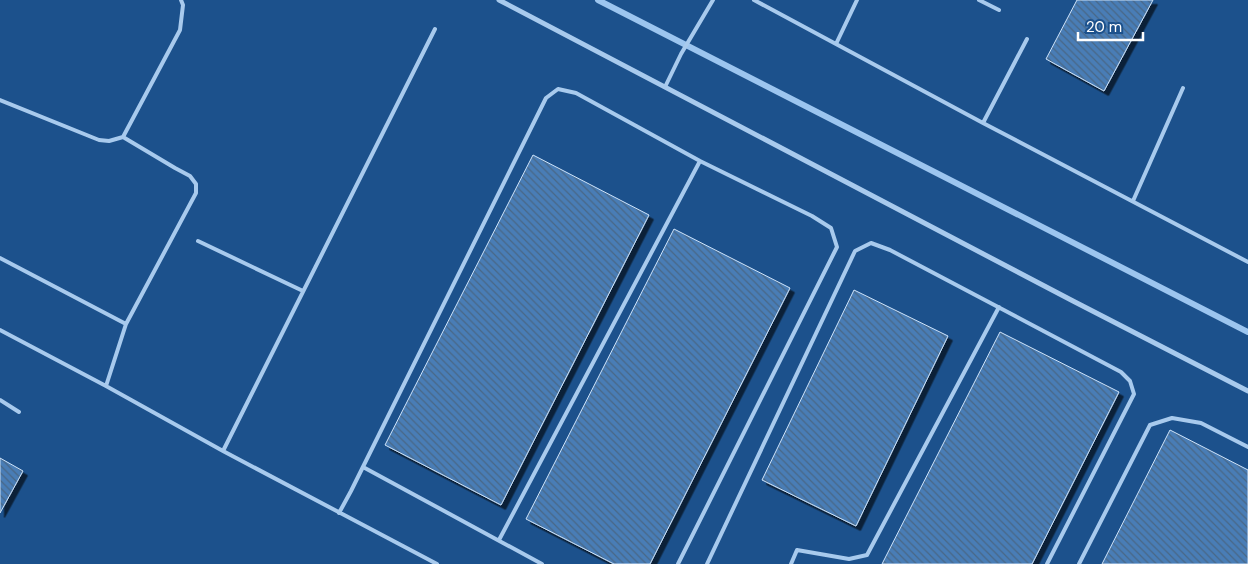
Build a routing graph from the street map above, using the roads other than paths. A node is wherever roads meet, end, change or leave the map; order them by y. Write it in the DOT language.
graph roads {
  1 [pos="181,0"];
  2 [pos="754,0"];
  3 [pos="857,0"];
  4 [pos="979,0"];
  5 [pos="503,1"];
  6 [pos="712,1"];
  7 [pos="999,10"];
  8 [pos="435,28"];
  9 [pos="1027,39"];
  10 [pos="836,44"];
  11 [pos="665,87"];
  12 [pos="1184,88"];
  13 [pos="0,100"];
  14 [pos="983,123"];
  15 [pos="123,137"];
  16 [pos="700,161"];
  17 [pos="1133,201"];
  18 [pos="198,241"];
  19 [pos="0,258"];
  20 [pos="1248,262"];
  21 [pos="303,291"];
  22 [pos="1000,307"];
  23 [pos="126,324"];
  24 [pos="0,330"];
  25 [pos="106,386"];
  26 [pos="1248,391"];
  27 [pos="0,400"];
  28 [pos="19,412"];
  29 [pos="1248,448"];
  30 [pos="223,451"];
  31 [pos="363,467"];
  32 [pos="339,513"];
  33 [pos="499,540"];
  34 [pos="437,564"];
  35 [pos="542,564"];
  36 [pos="678,564"];
  37 [pos="707,564"];
  38 [pos="791,564"];
  39 [pos="1047,564"];
  40 [pos="1079,564"];
  1 -- 15 [label="lane"];
  2 -- 10 [label="lane"];
  3 -- 10 [label="lane"];
  4 -- 7 [label="lane"];
  5 -- 11 [label="street"];
  6 -- 11 [label="lane"];
  8 -- 21 [label="lane"];
  9 -- 14 [label="lane"];
  10 -- 14 [label="lane"];
  11 -- 26 [label="street"];
  12 -- 17 [label="lane"];
  13 -- 15 [label="lane"];
  14 -- 17 [label="lane"];
  15 -- 23 [label="lane"];
  16 -- 31 [label="lane"];
  16 -- 33 [label="lane"];
  16 -- 36 [label="lane"];
  17 -- 20 [label="lane"];
  18 -- 21 [label="lane"];
  19 -- 23 [label="lane"];
  21 -- 30 [label="lane"];
  22 -- 37 [label="lane"];
  22 -- 38 [label="lane"];
  22 -- 39 [label="lane"];
  23 -- 25 [label="lane"];
  24 -- 25 [label="lane"];
  25 -- 30 [label="lane"];
  27 -- 28 [label="lane"];
  29 -- 40 [label="lane"];
  30 -- 32 [label="lane"];
  31 -- 32 [label="lane"];
  31 -- 33 [label="lane"];
  32 -- 34 [label="lane"];
  33 -- 35 [label="lane"];
}
